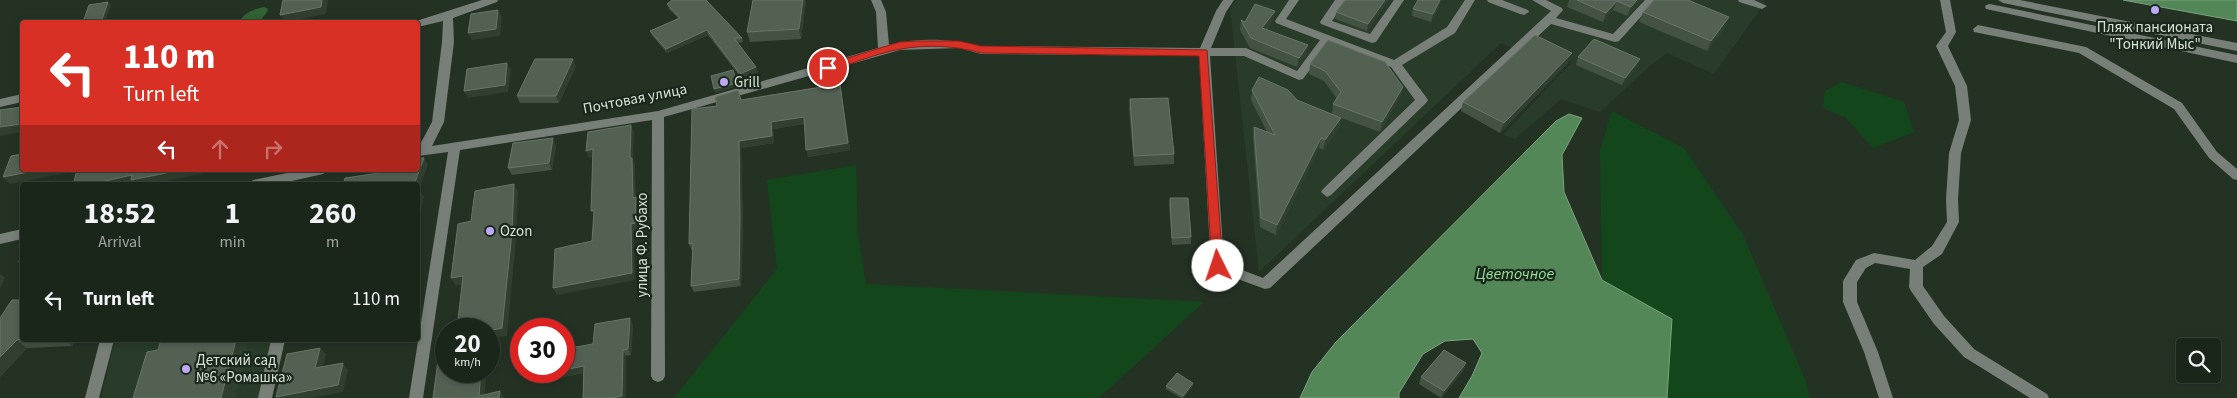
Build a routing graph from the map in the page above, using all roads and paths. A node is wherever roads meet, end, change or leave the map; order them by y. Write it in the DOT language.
graph roads {
  1 [pos="493,0"];
  2 [pos="876,0"];
  3 [pos="1229,0"];
  4 [pos="1294,0"];
  5 [pos="1341,0"];
  6 [pos="1399,0"];
  7 [pos="1470,0"];
  8 [pos="1492,0"];
  9 [pos="1537,0"];
  10 [pos="1651,0"];
  11 [pos="1743,0"];
  12 [pos="1945,0"];
  13 [pos="2004,0"];
  14 [pos="1762,6"];
  15 [pos="1990,8"];
  16 [pos="1524,12"];
  17 [pos="448,16"];
  18 [pos="1549,20"];
  19 [pos="420,23"];
  20 [pos="1978,29"];
  21 [pos="1327,39"];
  22 [pos="2237,47"];
  23 [pos="884,52"];
  24 [pos="1204,52"];
  25 [pos="2237,59"];
  26 [pos="1395,64"];
  27 [pos="20,98"];
  28 [pos="0,102"];
  29 [pos="658,115"];
  30 [pos="455,146"];
  31 [pos="420,151"];
  32 [pos="319,172"];
  33 [pos="2237,176"];
  34 [pos="301,180"];
  35 [pos="282,182"];
  36 [pos="1327,192"];
  37 [pos="20,234"];
  38 [pos="0,239"];
  39 [pos="1917,265"];
  40 [pos="106,342"];
  41 [pos="278,342"];
  42 [pos="658,376"];
  43 [pos="92,398"];
  44 [pos="265,398"];
  45 [pos="416,398"];
  46 [pos="1886,398"];
  47 [pos="2042,398"];
  1 -- 17 [label="street"];
  2 -- 23 [label="street"];
  3 -- 24 [label="street"];
  4 -- 21 [label="street"];
  5 -- 6 [label="street"];
  7 -- 26 [label="street"];
  8 -- 16 [label="street"];
  9 -- 18 [label="street"];
  10 -- 18 [label="street"];
  11 -- 14 [label="street"];
  12 -- 39 [label="street"];
  13 -- 22 [label="street"];
  15 -- 25 [label="street"];
  17 -- 19 [label="street"];
  17 -- 31 [label="street"];
  18 -- 24 [label="street"];
  20 -- 33 [label="street"];
  21 -- 24 [label="street, Почтовая улица"];
  21 -- 26 [label="street"];
  23 -- 24 [label="street, Почтовая улица"];
  23 -- 29 [label="street, Почтовая улица"];
  26 -- 36 [label="street"];
  27 -- 28 [label="street"];
  29 -- 30 [label="street, Почтовая улица"];
  29 -- 42 [label="street, улица Ф. Рубахо"];
  30 -- 31 [label="street, Почтовая улица"];
  30 -- 45 [label="street"];
  32 -- 34 [label="street"];
  34 -- 35 [label="street"];
  37 -- 38 [label="street"];
  39 -- 46 [label="street"];
  39 -- 47 [label="street"];
  40 -- 43 [label="street"];
  41 -- 44 [label="street"];
}
